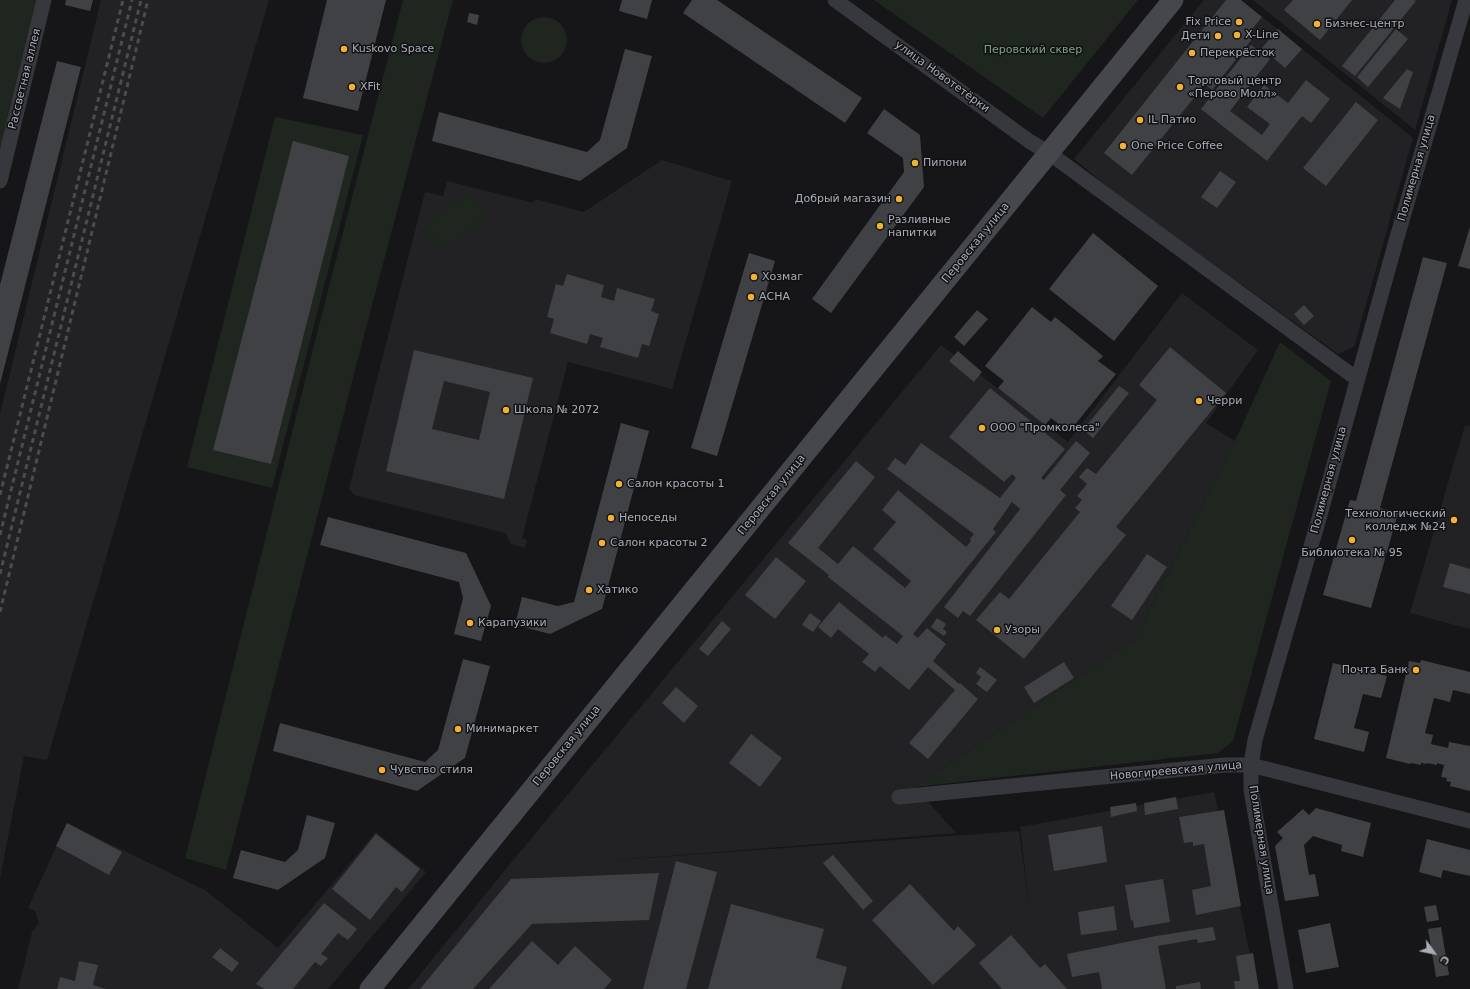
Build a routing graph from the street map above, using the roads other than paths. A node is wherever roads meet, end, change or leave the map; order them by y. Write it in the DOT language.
graph roads {
  1 [pos="44,0"];
  2 [pos="834,0"];
  3 [pos="1173,0"];
  4 [pos="1466,0"];
  5 [pos="1050,153"];
  6 [pos="0,182"];
  7 [pos="1356,379"];
  8 [pos="1251,765"];
  9 [pos="899,797"];
  10 [pos="1470,821"];
  11 [pos="370,989"];
  12 [pos="1286,989"];
  1 -- 6 [label="street, Рассветная аллея"];
  2 -- 5 [label="street, улица Новотетёрки"];
  3 -- 5 [label="main road, Перовская улица"];
  4 -- 7 [label="street, Полимерная улица"];
  5 -- 7 [label="street, улица Новотетёрки"];
  5 -- 11 [label="main road, Перовская улица"];
  7 -- 8 [label="street, Полимерная улица"];
  8 -- 9 [label="street, Новогиреевская улица"];
  8 -- 10 [label="street, Новогиреевская улица"];
  8 -- 12 [label="street, Полимерная улица"];
}
